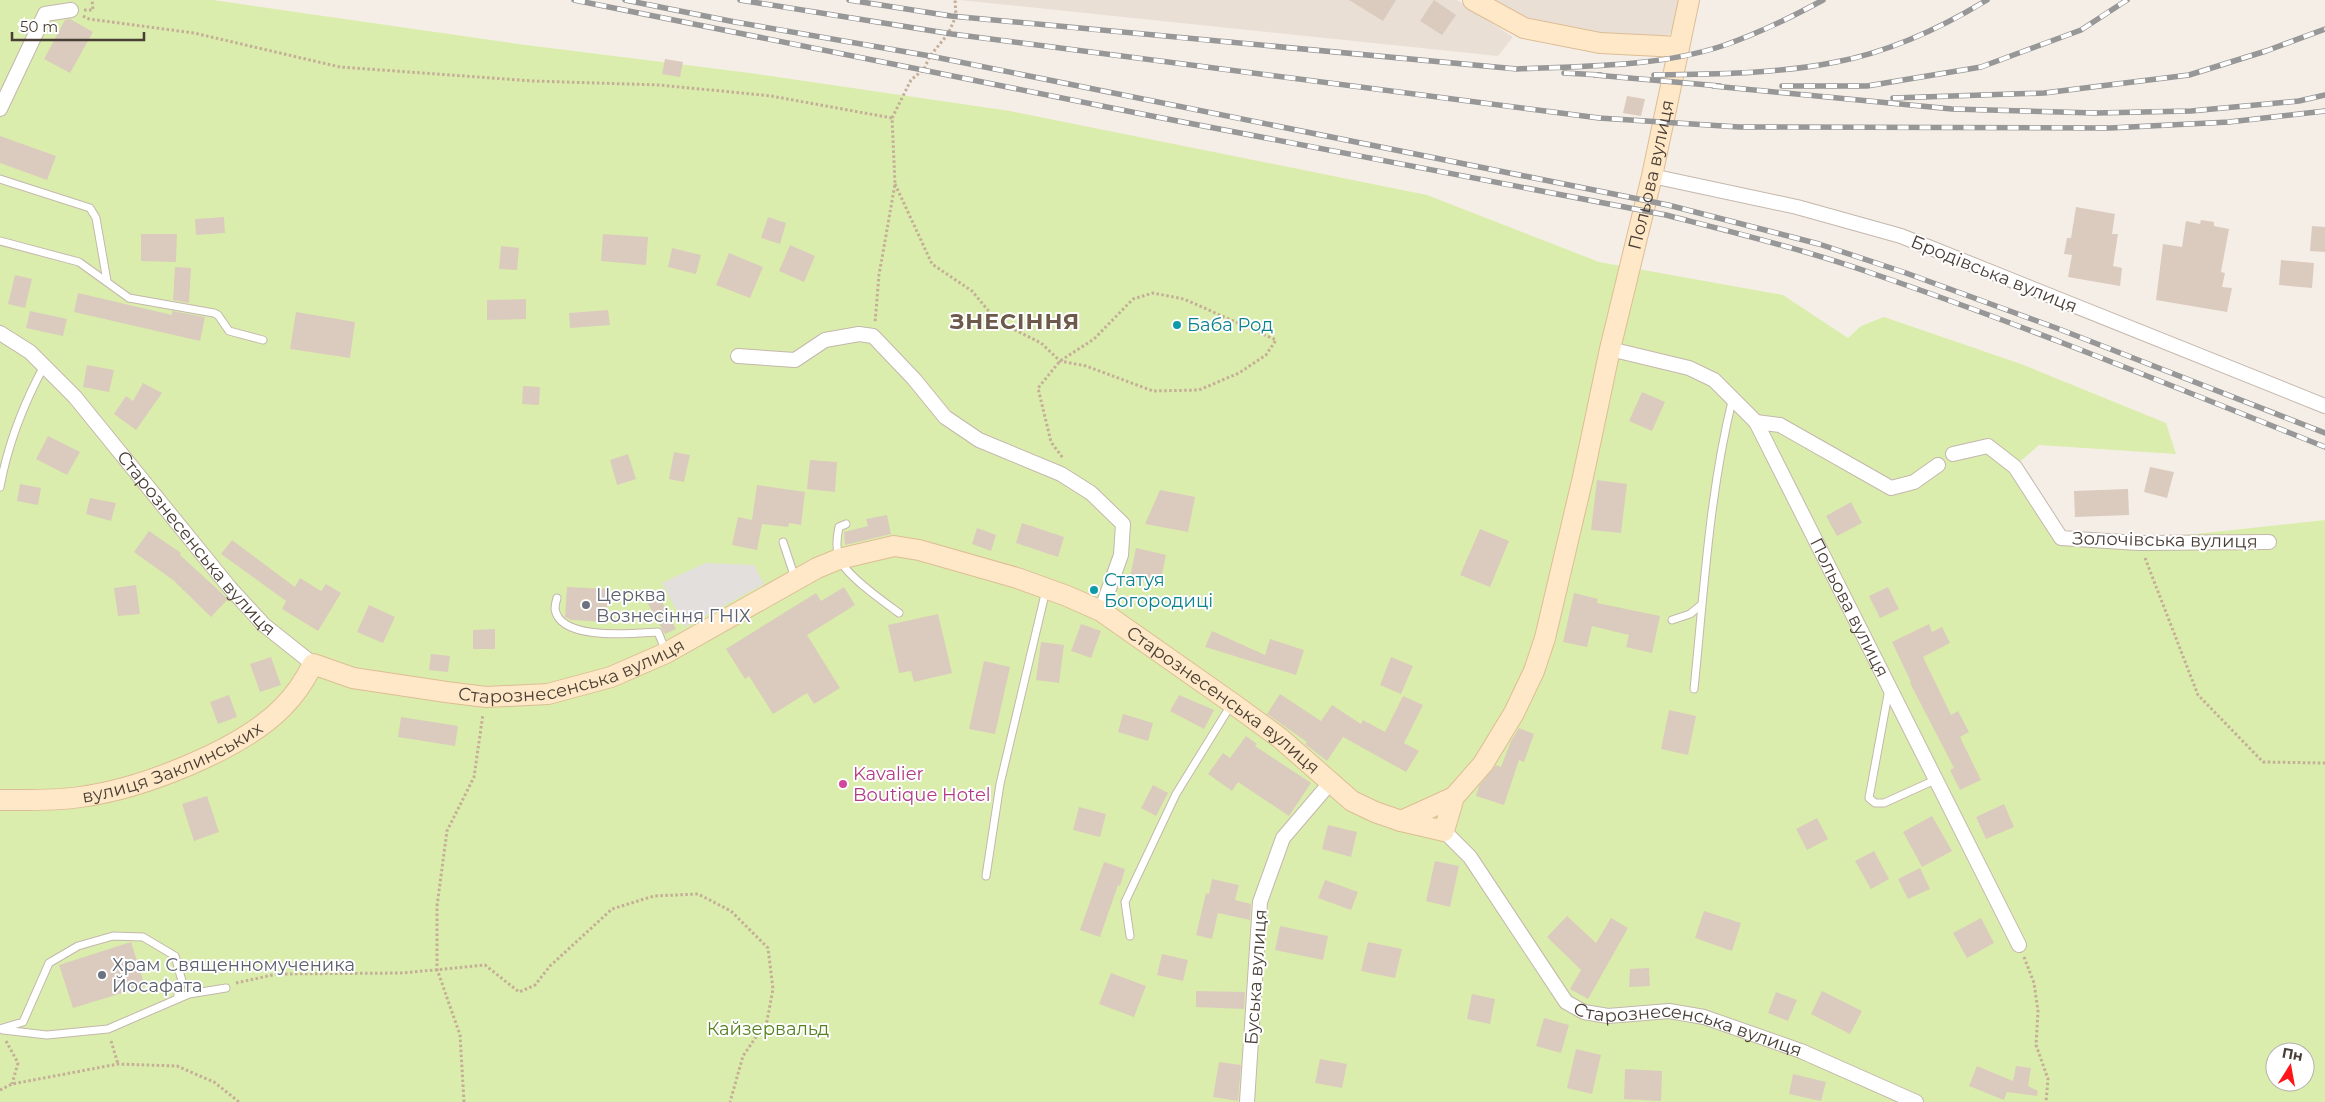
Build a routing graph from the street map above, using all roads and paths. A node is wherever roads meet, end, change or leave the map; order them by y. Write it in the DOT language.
graph roads {
  1 [pos="955,0"];
  2 [pos="1473,0"];
  3 [pos="1689,0"];
  4 [pos="71,10"];
  5 [pos="1679,47"];
  6 [pos="0,109"];
  7 [pos="892,118"];
  8 [pos="1652,176"];
  9 [pos="0,180"];
  10 [pos="895,184"];
  11 [pos="0,240"];
  12 [pos="107,281"];
  13 [pos="0,333"];
  14 [pos="873,336"];
  15 [pos="263,340"];
  16 [pos="1610,349"];
  17 [pos="738,356"];
  18 [pos="1060,361"];
  19 [pos="44,366"];
  20 [pos="1733,397"];
  21 [pos="2325,406"];
  22 [pos="1756,422"];
  23 [pos="1953,454"];
  24 [pos="1068,464"];
  25 [pos="1938,465"];
  26 [pos="0,487"];
  27 [pos="846,524"];
  28 [pos="783,542"];
  29 [pos="2269,542"];
  30 [pos="2139,544"];
  31 [pos="839,559"];
  32 [pos="795,579"];
  33 [pos="1047,588"];
  34 [pos="557,598"];
  35 [pos="1701,605"];
  36 [pos="1101,611"];
  37 [pos="899,613"];
  38 [pos="1672,620"];
  39 [pos="666,653"];
  40 [pos="313,664"];
  41 [pos="1889,687"];
  42 [pos="1694,689"];
  43 [pos="486,697"];
  44 [pos="1232,703"];
  45 [pos="2325,763"];
  46 [pos="1936,780"];
  47 [pos="1330,783"];
  48 [pos="1454,797"];
  49 [pos="0,800"];
  50 [pos="1401,821"];
  51 [pos="1444,831"];
  52 [pos="986,876"];
  53 [pos="1130,936"];
  54 [pos="2019,945"];
  55 [pos="437,969"];
  56 [pos="226,988"];
  57 [pos="177,999"];
  58 [pos="0,1029"];
  59 [pos="108,1029"];
  60 [pos="5,1039"];
  61 [pos="118,1064"];
  62 [pos="12,1084"];
  63 [pos="0,1090"];
  64 [pos="239,1102"];
  65 [pos="464,1102"];
  66 [pos="730,1102"];
  67 [pos="1247,1102"];
  68 [pos="1916,1102"];
  69 [pos="2046,1102"];
  1 -- 7 [label="path"];
  2 -- 5 [label="street"];
  3 -- 5 [label="street, Польова вулиця"];
  4 -- 6 [label="street"];
  4 -- 7 [label="path"];
  5 -- 8 [label="street, Польова вулиця"];
  7 -- 10 [label="path"];
  8 -- 16 [label="street, Польова вулиця"];
  8 -- 21 [label="street, Бродівська вулиця"];
  9 -- 12 [label="lane"];
  10 -- 14 [label="path"];
  10 -- 18 [label="path"];
  11 -- 12 [label="lane"];
  12 -- 15 [label="lane"];
  13 -- 19 [label="street, Старознесенська вулиця"];
  14 -- 17 [label="street"];
  14 -- 36 [label="street"];
  16 -- 20 [label="street, Польова вулиця"];
  16 -- 48 [label="street, Польова вулиця"];
  18 -- 18 [label="path"];
  18 -- 24 [label="path"];
  19 -- 26 [label="lane"];
  19 -- 40 [label="street, Старознесенська вулиця"];
  20 -- 22 [label="street, Польова вулиця"];
  20 -- 35 [label="lane"];
  22 -- 25 [label="street"];
  22 -- 41 [label="street, Польова вулиця"];
  23 -- 30 [label="street, Золочівська вулиця"];
  27 -- 31 [label="lane"];
  28 -- 32 [label="lane"];
  29 -- 30 [label="street, Золочівська вулиця"];
  30 -- 45 [label="path"];
  31 -- 32 [label="street, Старознесенська вулиця"];
  31 -- 33 [label="street, Старознесенська вулиця"];
  31 -- 37 [label="lane"];
  32 -- 39 [label="street, Старознесенська вулиця"];
  33 -- 36 [label="street, Старознесенська вулиця"];
  33 -- 52 [label="lane"];
  34 -- 39 [label="lane"];
  35 -- 38 [label="lane"];
  35 -- 42 [label="lane"];
  36 -- 44 [label="street, Старознесенська вулиця"];
  39 -- 43 [label="street, Старознесенська вулиця"];
  40 -- 43 [label="street, Старознесенська вулиця"];
  40 -- 49 [label="street, вулиця Заклинських"];
  41 -- 46 [label="street, Польова вулиця"];
  41 -- 46 [label="lane"];
  43 -- 55 [label="path"];
  44 -- 47 [label="street, Старознесенська вулиця"];
  44 -- 53 [label="lane"];
  46 -- 54 [label="street, Польова вулиця"];
  47 -- 50 [label="street, Старознесенська вулиця"];
  47 -- 67 [label="street, Буська вулиця"];
  48 -- 50 [label="street"];
  48 -- 51 [label="street, Польова вулиця"];
  50 -- 51 [label="street, Старознесенська вулиця"];
  51 -- 68 [label="street, Старознесенська вулиця"];
  54 -- 69 [label="path"];
  55 -- 56 [label="path"];
  55 -- 65 [label="path"];
  55 -- 66 [label="path"];
  56 -- 57 [label="lane"];
  57 -- 58 [label="lane"];
  57 -- 59 [label="lane"];
  58 -- 59 [label="lane"];
  59 -- 61 [label="path"];
  60 -- 62 [label="path"];
  61 -- 62 [label="path"];
  61 -- 64 [label="path"];
  62 -- 63 [label="path"];
}
